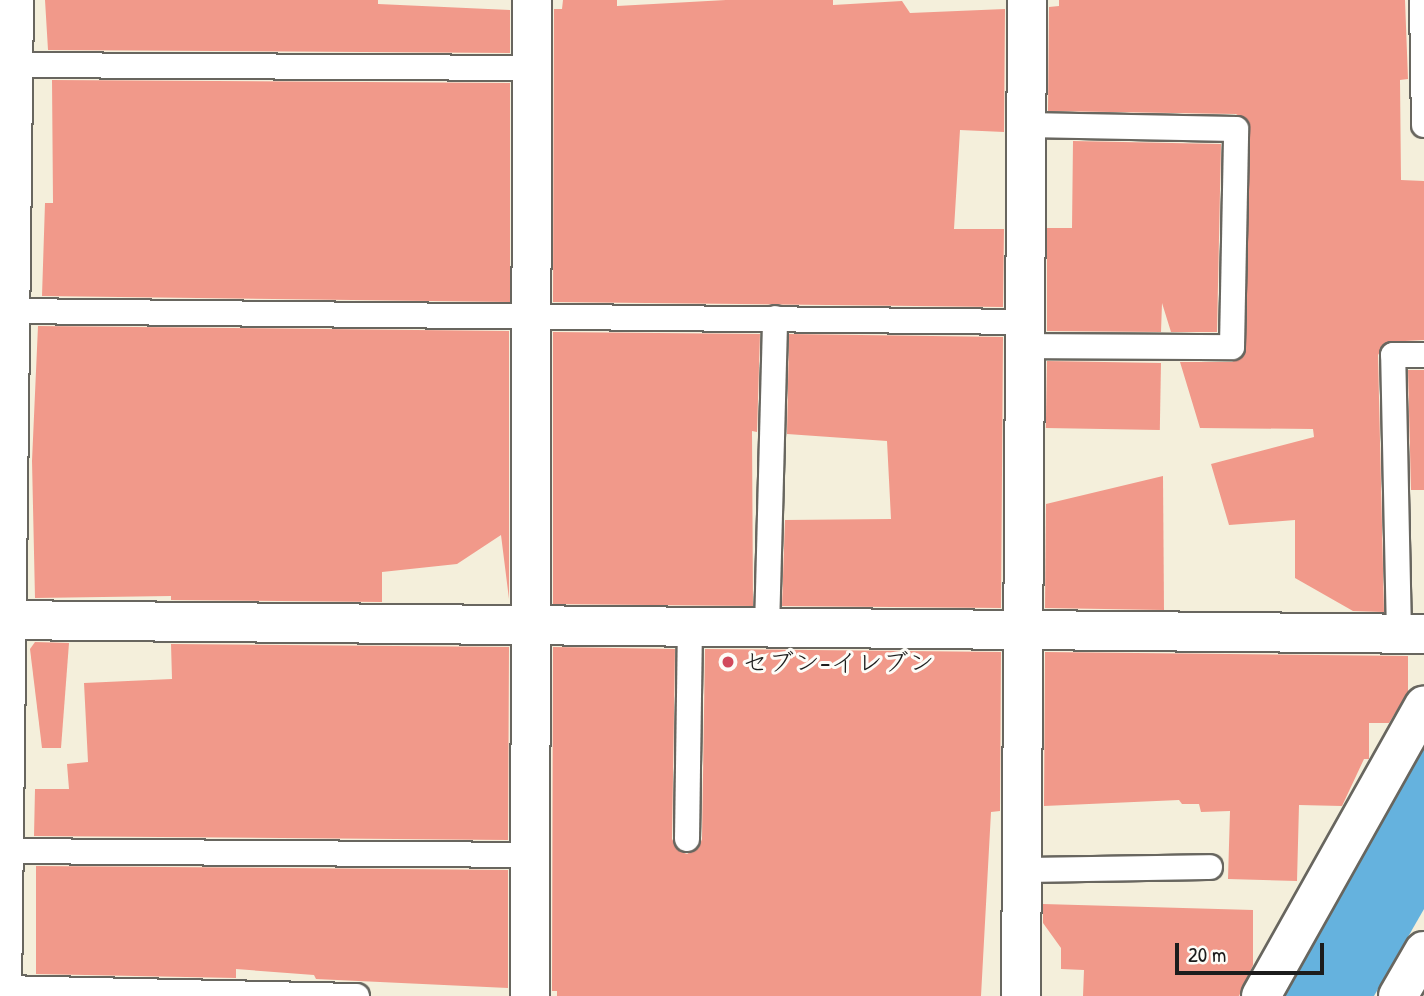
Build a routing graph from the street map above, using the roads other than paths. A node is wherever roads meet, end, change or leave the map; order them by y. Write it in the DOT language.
graph roads {
  1 [pos="14,0"];
  2 [pos="532,0"];
  3 [pos="1027,0"];
  4 [pos="1422,0"];
  5 [pos="13,65"];
  6 [pos="532,68"];
  7 [pos="1026,125"];
  8 [pos="1424,125"];
  9 [pos="10,311"];
  10 [pos="531,315"];
  11 [pos="775,318"];
  12 [pos="1023,334"];
  13 [pos="1424,355"];
  14 [pos="3,620"];
  15 [pos="531,627"];
  16 [pos="690,629"];
  17 [pos="767,629"];
  18 [pos="1024,631"];
  19 [pos="1411,634"];
  20 [pos="1424,706"];
  21 [pos="687,839"];
  22 [pos="4,851"];
  23 [pos="530,855"];
  24 [pos="1210,867"];
  25 [pos="1023,870"];
  26 [pos="1,902"];
  27 [pos="1424,951"];
  28 [pos="2,992"];
  29 [pos="357,996"];
  30 [pos="530,996"];
  31 [pos="1021,996"];
  32 [pos="1261,996"];
  33 [pos="1398,996"];
  1 -- 5 [label="street"];
  2 -- 6 [label="street"];
  3 -- 7 [label="street"];
  4 -- 8 [label="lane"];
  5 -- 6 [label="lane"];
  5 -- 9 [label="street"];
  6 -- 10 [label="street"];
  7 -- 12 [label="street"];
  7 -- 12 [label="lane"];
  9 -- 10 [label="lane"];
  9 -- 14 [label="street"];
  10 -- 11 [label="lane"];
  10 -- 15 [label="street"];
  11 -- 12 [label="lane"];
  11 -- 17 [label="lane"];
  12 -- 18 [label="street"];
  13 -- 19 [label="lane"];
  14 -- 15 [label="street"];
  14 -- 22 [label="street"];
  15 -- 16 [label="street"];
  15 -- 23 [label="street"];
  16 -- 17 [label="street"];
  16 -- 21 [label="lane"];
  17 -- 18 [label="street"];
  18 -- 19 [label="street"];
  18 -- 25 [label="street"];
  20 -- 32 [label="street"];
  22 -- 23 [label="lane"];
  22 -- 26 [label="street"];
  23 -- 30 [label="street"];
  24 -- 25 [label="lane"];
  25 -- 31 [label="street"];
  26 -- 28 [label="street"];
  27 -- 33 [label="street"];
  28 -- 29 [label="lane"];
}
